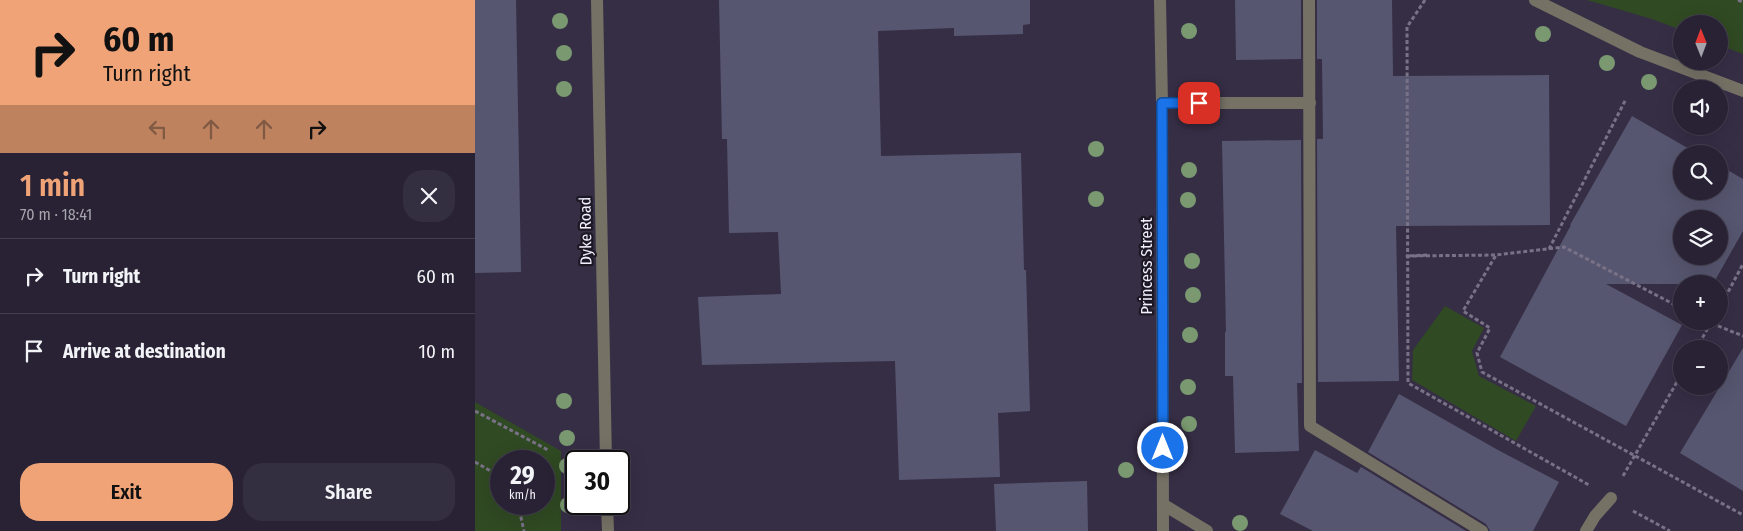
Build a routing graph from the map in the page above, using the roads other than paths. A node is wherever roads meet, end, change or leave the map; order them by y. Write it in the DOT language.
graph roads {
  1 [pos="597,0"];
  2 [pos="1160,0"];
  3 [pos="1309,0"];
  4 [pos="1535,0"];
  5 [pos="1743,91"];
  6 [pos="1162,103"];
  7 [pos="1310,104"];
  8 [pos="606,450"];
  9 [pos="1611,498"];
  10 [pos="1163,505"];
  11 [pos="607,515"];
  12 [pos="608,531"];
  13 [pos="1163,531"];
  14 [pos="1207,531"];
  15 [pos="1482,531"];
  16 [pos="1586,531"];
  1 -- 8 [label="street, Dyke Road"];
  2 -- 6 [label="street, Princess Street"];
  3 -- 7 [label="street"];
  4 -- 5 [label="street"];
  6 -- 7 [label="street"];
  6 -- 10 [label="street, Princess Street"];
  7 -- 15 [label="street"];
  9 -- 16 [label="street"];
  10 -- 13 [label="street, Princess Street"];
  10 -- 14 [label="street"];
  11 -- 12 [label="street"];
}
